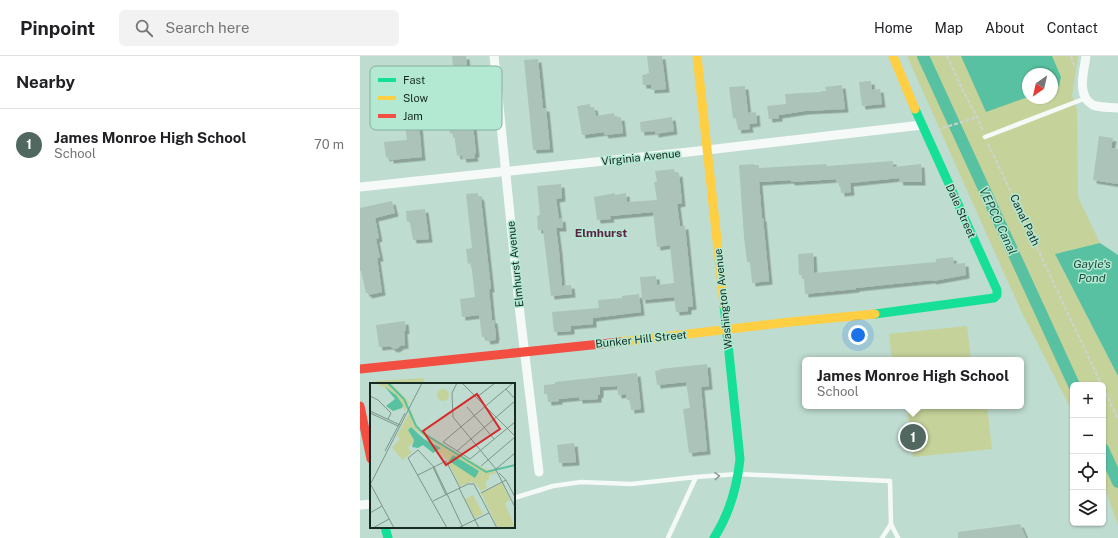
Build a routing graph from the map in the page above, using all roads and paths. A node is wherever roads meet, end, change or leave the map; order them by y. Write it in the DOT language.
graph roads {
  1 [pos="494,56"];
  2 [pos="697,56"];
  3 [pos="893,56"];
  4 [pos="947,56"];
  5 [pos="1086,56"];
  6 [pos="495,66"];
  7 [pos="1086,98"];
  8 [pos="1118,108"];
  9 [pos="977,116"];
  10 [pos="922,125"];
  11 [pos="502,130"];
  12 [pos="926,134"];
  13 [pos="985,137"];
  14 [pos="707,150"];
  15 [pos="506,171"];
  16 [pos="360,187"];
  17 [pos="922,308"];
  18 [pos="727,330"];
  19 [pos="525,351"];
  20 [pos="360,369"];
  21 [pos="1101,382"];
  22 [pos="1106,393"];
  23 [pos="360,406"];
  24 [pos="1118,419"];
  25 [pos="370,454"];
  26 [pos="539,472"];
  27 [pos="738,474"];
  28 [pos="696,477"];
  29 [pos="515,498"];
  30 [pos="370,504"];
  31 [pos="360,505"];
  32 [pos="891,524"];
  33 [pos="385,528"];
  34 [pos="388,538"];
  35 [pos="668,538"];
  36 [pos="714,538"];
  37 [pos="882,538"];
  38 [pos="898,538"];
  1 -- 6 [label="street, Elmhurst Avenue"];
  2 -- 14 [label="street, Washington Avenue"];
  3 -- 10 [label="street, Dale Street"];
  4 -- 9 [label="path, Canal Path"];
  5 -- 7 [label="street"];
  7 -- 8 [label="street"];
  7 -- 13 [label="lane"];
  9 -- 12 [label="path"];
  9 -- 13 [label="path, Canal Path"];
  10 -- 12 [label="street, Dale Street"];
  10 -- 14 [label="street, Virginia Avenue"];
  11 -- 15 [label="street, Elmhurst Avenue"];
  12 -- 17 [label="street, Dale Street"];
  13 -- 21 [label="path, Canal Path"];
  14 -- 15 [label="street, Virginia Avenue"];
  14 -- 18 [label="street, Washington Avenue"];
  15 -- 16 [label="street, Virginia Avenue"];
  15 -- 19 [label="street, Elmhurst Avenue"];
  17 -- 18 [label="street, Bunker Hill Street"];
  18 -- 19 [label="street, Bunker Hill Street"];
  18 -- 27 [label="street, Washington Avenue"];
  19 -- 20 [label="street, Bunker Hill Street"];
  19 -- 26 [label="street, Elmhurst Avenue"];
  22 -- 24 [label="path, Canal Path"];
  23 -- 25 [label="street"];
  28 -- 27 [label="lane, one-way"];
  27 -- 32 [label="lane"];
  27 -- 36 [label="street, Washington Avenue"];
  28 -- 29 [label="lane"];
  28 -- 35 [label="lane"];
  30 -- 31 [label="street"];
  32 -- 37 [label="lane"];
  32 -- 38 [label="lane"];
  33 -- 34 [label="street"];
}
